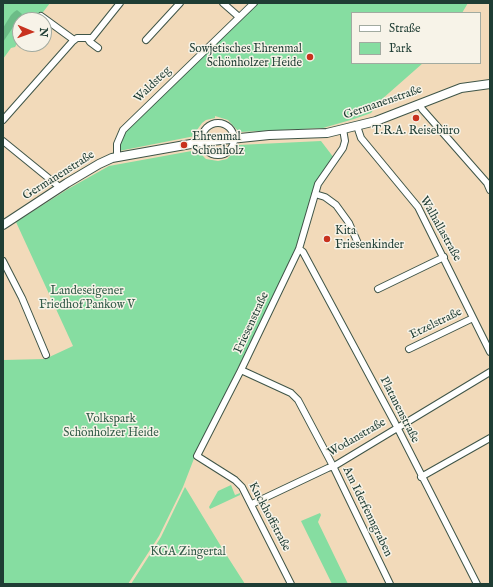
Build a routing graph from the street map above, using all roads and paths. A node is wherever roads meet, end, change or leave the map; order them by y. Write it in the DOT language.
graph roads {
  1 [pos="120,3"];
  2 [pos="180,3"];
  3 [pos="223,3"];
  4 [pos="254,3"];
  5 [pos="239,18"];
  6 [pos="52,24"];
  7 [pos="88,39"];
  8 [pos="74,40"];
  9 [pos="146,40"];
  10 [pos="98,48"];
  11 [pos="490,84"];
  12 [pos="419,104"];
  13 [pos="3,120"];
  14 [pos="357,126"];
  15 [pos="343,129"];
  16 [pos="233,138"];
  17 [pos="3,140"];
  18 [pos="202,142"];
  19 [pos="117,157"];
  20 [pos="59,188"];
  21 [pos="490,190"];
  22 [pos="315,194"];
  23 [pos="3,225"];
  24 [pos="357,241"];
  25 [pos="299,249"];
  26 [pos="444,257"];
  27 [pos="3,261"];
  28 [pos="378,289"];
  29 [pos="473,318"];
  30 [pos="409,349"];
  31 [pos="490,352"];
  32 [pos="46,355"];
  33 [pos="241,370"];
  34 [pos="490,372"];
  35 [pos="396,428"];
  36 [pos="490,438"];
  37 [pos="197,456"];
  38 [pos="333,466"];
  39 [pos="421,476"];
  40 [pos="252,504"];
  41 [pos="291,584"];
  42 [pos="390,584"];
  43 [pos="477,584"];
  1 -- 7 [label="street"];
  2 -- 9 [label="street"];
  3 -- 5 [label="street"];
  4 -- 5 [label="street, Waldsteg"];
  5 -- 19 [label="street, Waldsteg"];
  6 -- 8 [label="street"];
  7 -- 8 [label="street"];
  7 -- 10 [label="street"];
  8 -- 13 [label="street"];
  11 -- 12 [label="main road, Germanenstraße"];
  12 -- 14 [label="main road, Germanenstraße"];
  12 -- 21 [label="street"];
  14 -- 15 [label="main road, Germanenstraße"];
  14 -- 26 [label="street, Walhallastraße"];
  15 -- 16 [label="main road, Germanenstraße"];
  15 -- 22 [label="street, Friesenstraße"];
  16 -- 18 [label="main road, Germanenstraße"];
  16 -- 18 [label="street"];
  16 -- 18 [label="street"];
  17 -- 20 [label="street"];
  18 -- 19 [label="main road, Germanenstraße"];
  19 -- 20 [label="main road, Germanenstraße"];
  20 -- 23 [label="main road, Germanenstraße"];
  22 -- 24 [label="street"];
  22 -- 25 [label="street, Friesenstraße"];
  25 -- 33 [label="street, Friesenstraße"];
  25 -- 35 [label="street, Platanenstraße"];
  26 -- 28 [label="street"];
  26 -- 29 [label="street, Walhallastraße"];
  27 -- 32 [label="street"];
  29 -- 30 [label="street, Etzelstraße"];
  29 -- 31 [label="street, Walhallastraße"];
  33 -- 37 [label="street, Friesenstraße"];
  33 -- 38 [label="street, Am Iderfenngraben"];
  34 -- 35 [label="street, Wodanstraße"];
  35 -- 38 [label="street, Wodanstraße"];
  35 -- 39 [label="street, Platanenstraße"];
  36 -- 39 [label="street"];
  37 -- 40 [label="street, Kuckhoffstraße"];
  38 -- 40 [label="street, Wodanstraße"];
  38 -- 42 [label="street, Am Iderfenngraben"];
  39 -- 43 [label="street, Platanenstraße"];
  40 -- 41 [label="street, Kuckhoffstraße"];
}
